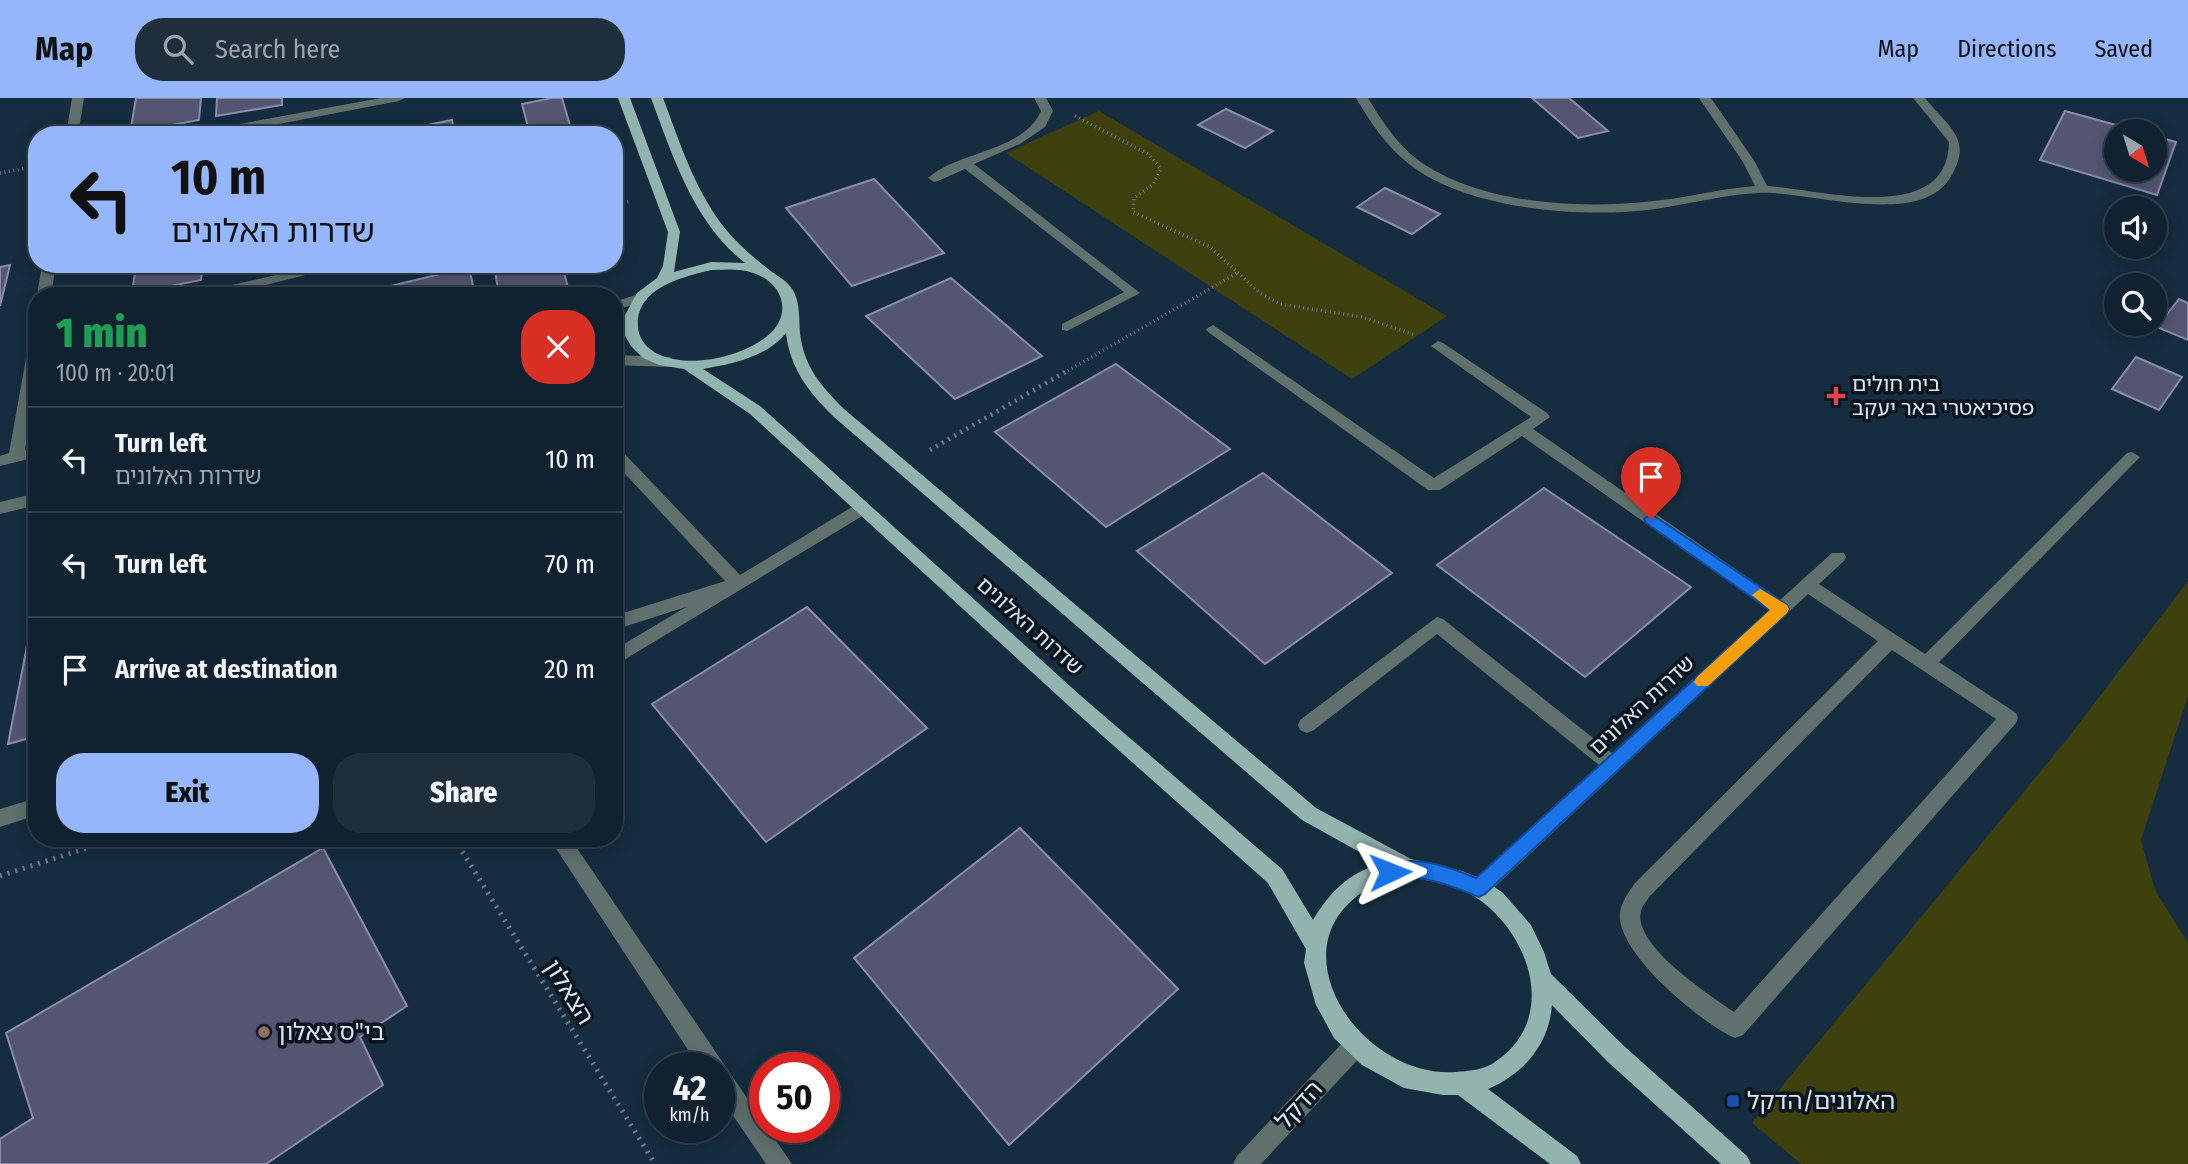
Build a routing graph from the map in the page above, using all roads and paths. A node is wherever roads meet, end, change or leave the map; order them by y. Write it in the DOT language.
graph roads {
  1 [pos="78,98"];
  2 [pos="399,98"];
  3 [pos="624,98"];
  4 [pos="657,98"];
  5 [pos="1362,98"];
  6 [pos="1705,98"];
  7 [pos="1919,98"];
  8 [pos="1041,99"];
  9 [pos="73,126"];
  10 [pos="249,126"];
  11 [pos="966,164"];
  12 [pos="28,168"];
  13 [pos="0,173"];
  14 [pos="934,178"];
  15 [pos="1763,189"];
  16 [pos="1238,272"];
  17 [pos="303,273"];
  18 [pos="778,279"];
  19 [pos="663,281"];
  20 [pos="241,287"];
  21 [pos="642,297"];
  22 [pos="791,300"];
  23 [pos="623,304"];
  24 [pos="1067,327"];
  25 [pos="1213,329"];
  26 [pos="1437,346"];
  27 [pos="623,360"];
  28 [pos="679,363"];
  29 [pos="28,374"];
  30 [pos="1522,429"];
  31 [pos="28,454"];
  32 [pos="2132,457"];
  33 [pos="8,459"];
  34 [pos="623,462"];
  35 [pos="901,467"];
  36 [pos="28,502"];
  37 [pos="863,508"];
  38 [pos="0,510"];
  39 [pos="1838,557"];
  40 [pos="738,584"];
  41 [pos="1807,585"];
  42 [pos="1781,609"];
  43 [pos="623,620"];
  44 [pos="1890,640"];
  45 [pos="623,654"];
  46 [pos="1927,663"];
  47 [pos="1307,724"];
  48 [pos="1613,765"];
  49 [pos="28,809"];
  50 [pos="0,818"];
  51 [pos="90,847"];
  52 [pos="460,847"];
  53 [pos="565,847"];
  54 [pos="1408,868"];
  55 [pos="0,876"];
  56 [pos="1479,888"];
  57 [pos="1315,946"];
  58 [pos="1542,980"];
  59 [pos="1354,1047"];
  60 [pos="703,1052"];
  61 [pos="1464,1084"];
  62 [pos="735,1098"];
  63 [pos="655,1164"];
  64 [pos="780,1164"];
  65 [pos="1244,1164"];
  66 [pos="1569,1164"];
  67 [pos="1739,1164"];
  1 -- 9 [label="street"];
  2 -- 10 [label="street"];
  3 -- 19 [label="main road"];
  4 -- 18 [label="main road"];
  5 -- 15 [label="street"];
  6 -- 15 [label="street"];
  7 -- 15 [label="street"];
  8 -- 11 [label="street"];
  8 -- 16 [label="path"];
  11 -- 14 [label="street"];
  11 -- 24 [label="street"];
  12 -- 13 [label="path"];
  16 -- 26 [label="path"];
  16 -- 35 [label="path"];
  17 -- 20 [label="street"];
  18 -- 19 [label="main road"];
  18 -- 22 [label="main road"];
  19 -- 21 [label="main road"];
  21 -- 23 [label="street"];
  21 -- 28 [label="main road"];
  22 -- 28 [label="main road"];
  22 -- 35 [label="main road, שדרות האלונים"];
  25 -- 30 [label="street"];
  26 -- 30 [label="street"];
  27 -- 28 [label="street"];
  28 -- 37 [label="main road, שדרות האלונים"];
  29 -- 33 [label="street"];
  30 -- 42 [label="street"];
  31 -- 33 [label="street"];
  32 -- 46 [label="street"];
  34 -- 40 [label="street"];
  35 -- 54 [label="main road, שדרות האלונים"];
  36 -- 38 [label="street"];
  37 -- 40 [label="street"];
  37 -- 57 [label="main road, שדרות האלונים"];
  39 -- 41 [label="street, שדרות האלונים"];
  40 -- 43 [label="street"];
  40 -- 45 [label="street"];
  41 -- 42 [label="street, שדרות האלונים"];
  41 -- 44 [label="street"];
  42 -- 48 [label="street, שדרות האלונים"];
  44 -- 46 [label="street"];
  44 -- 46 [label="street"];
  47 -- 48 [label="street"];
  48 -- 56 [label="street, שדרות האלונים"];
  49 -- 50 [label="street"];
  51 -- 55 [label="path"];
  52 -- 63 [label="path, הצאלון"];
  53 -- 60 [label="street"];
  54 -- 56 [label="main road"];
  54 -- 57 [label="main road"];
  56 -- 58 [label="main road"];
  57 -- 59 [label="main road"];
  58 -- 61 [label="main road"];
  58 -- 67 [label="main road"];
  59 -- 61 [label="main road"];
  59 -- 65 [label="street, הדקל"];
  61 -- 66 [label="main road"];
  62 -- 64 [label="street"];
}
